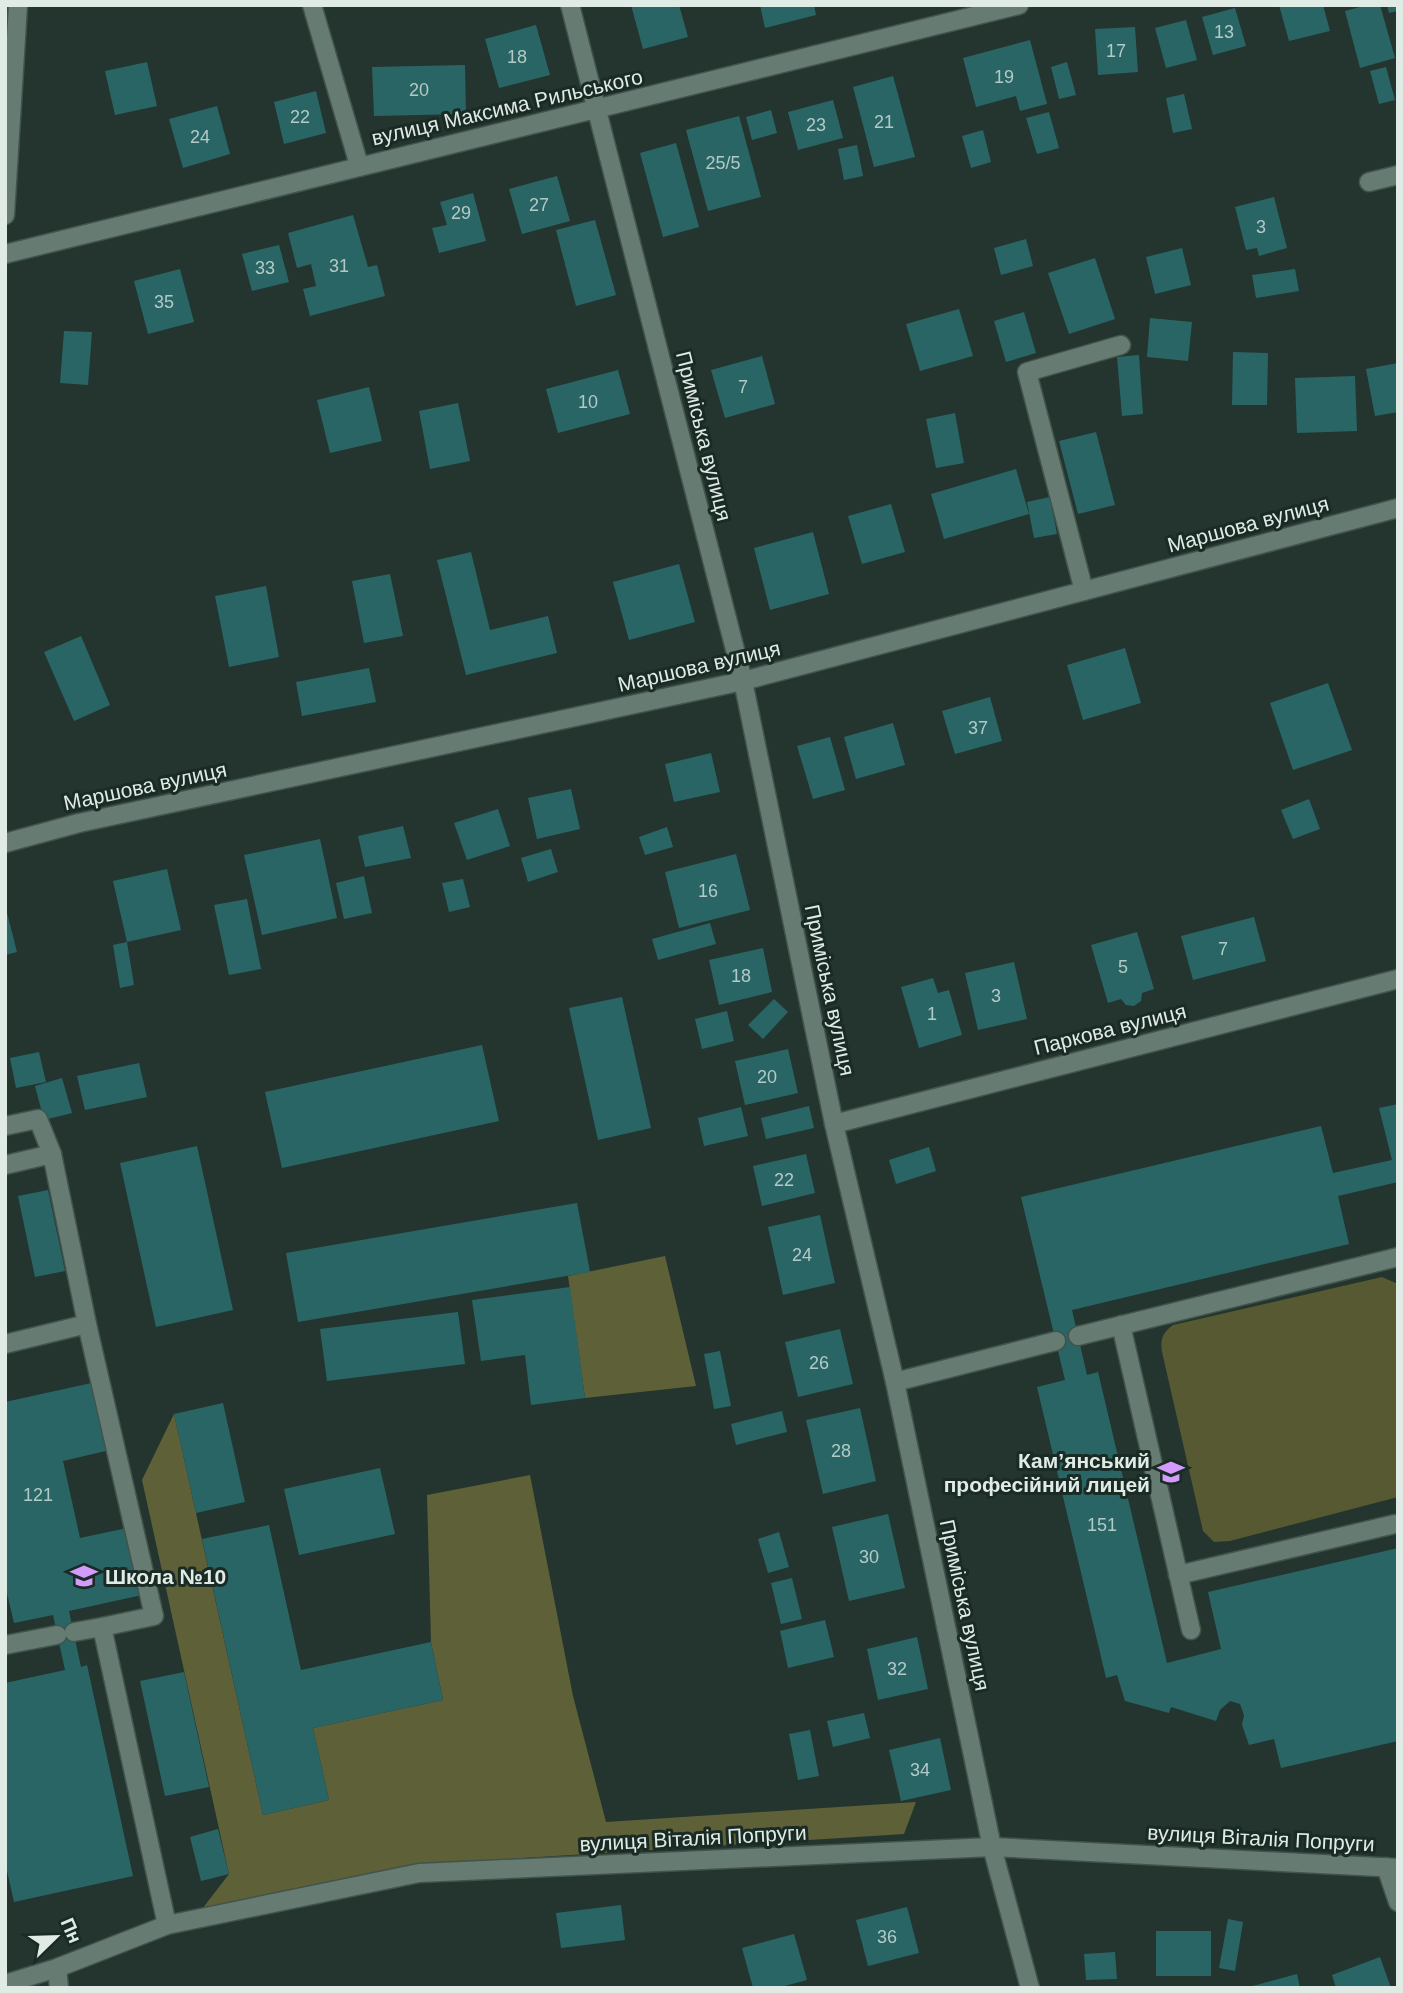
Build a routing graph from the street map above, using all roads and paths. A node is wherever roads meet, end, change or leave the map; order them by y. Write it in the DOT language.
graph roads {
  1 [pos="18,5"];
  2 [pos="312,5"];
  3 [pos="570,5"];
  4 [pos="1019,5"];
  5 [pos="597,110"];
  6 [pos="359,165"];
  7 [pos="1398,175"];
  8 [pos="1369,182"];
  9 [pos="5,215"];
  10 [pos="5,254"];
  11 [pos="1121,345"];
  12 [pos="1398,508"];
  13 [pos="1084,591"];
  14 [pos="743,681"];
  15 [pos="5,843"];
  16 [pos="1398,979"];
  17 [pos="834,1124"];
  18 [pos="5,1126"];
  19 [pos="52,1154"];
  20 [pos="5,1165"];
  21 [pos="1398,1257"];
  22 [pos="87,1324"];
  23 [pos="1121,1325"];
  24 [pos="1078,1336"];
  25 [pos="1056,1341"];
  26 [pos="5,1344"];
  27 [pos="895,1382"];
  28 [pos="1395,1524"];
  29 [pos="1178,1575"];
  30 [pos="102,1627"];
  31 [pos="1191,1630"];
  32 [pos="5,1645"];
  33 [pos="992,1847"];
  34 [pos="1392,1867"];
  35 [pos="1398,1902"];
  36 [pos="167,1926"];
  37 [pos="57,1968"];
  38 [pos="5,1984"];
  39 [pos="1026,1987"];
  40 [pos="59,1988"];
  1 -- 9 [label="street"];
  2 -- 6 [label="street"];
  3 -- 5 [label="street, Приміська вулиця"];
  4 -- 5 [label="street, вулиця Максима Рильського"];
  5 -- 6 [label="street, вулиця Максима Рильського"];
  5 -- 14 [label="street, Приміська вулиця"];
  6 -- 10 [label="street, вулиця Максима Рильського"];
  7 -- 8 [label="street"];
  11 -- 13 [label="street"];
  12 -- 13 [label="street, Маршова вулиця"];
  13 -- 14 [label="street, Маршова вулиця"];
  14 -- 15 [label="street, Маршова вулиця"];
  14 -- 17 [label="street, Приміська вулиця"];
  16 -- 17 [label="street, Паркова вулиця"];
  17 -- 27 [label="street, Приміська вулиця"];
  18 -- 19 [label="street"];
  19 -- 20 [label="street"];
  19 -- 22 [label="street"];
  21 -- 23 [label="street"];
  22 -- 26 [label="street"];
  22 -- 30 [label="street"];
  23 -- 24 [label="street"];
  23 -- 29 [label="street"];
  25 -- 27 [label="street"];
  27 -- 33 [label="street, Приміська вулиця"];
  28 -- 29 [label="street"];
  29 -- 31 [label="street"];
  30 -- 32 [label="street"];
  30 -- 36 [label="street"];
  33 -- 34 [label="street, вулиця Віталія Попруги"];
  33 -- 36 [label="street, вулиця Віталія Попруги"];
  33 -- 39 [label="street, Приміська вулиця"];
  34 -- 35 [label="street"];
  36 -- 37 [label="street, вулиця Віталія Попруги"];
  37 -- 38 [label="street, вулиця Віталія Попруги"];
  37 -- 40 [label="street"];
}
